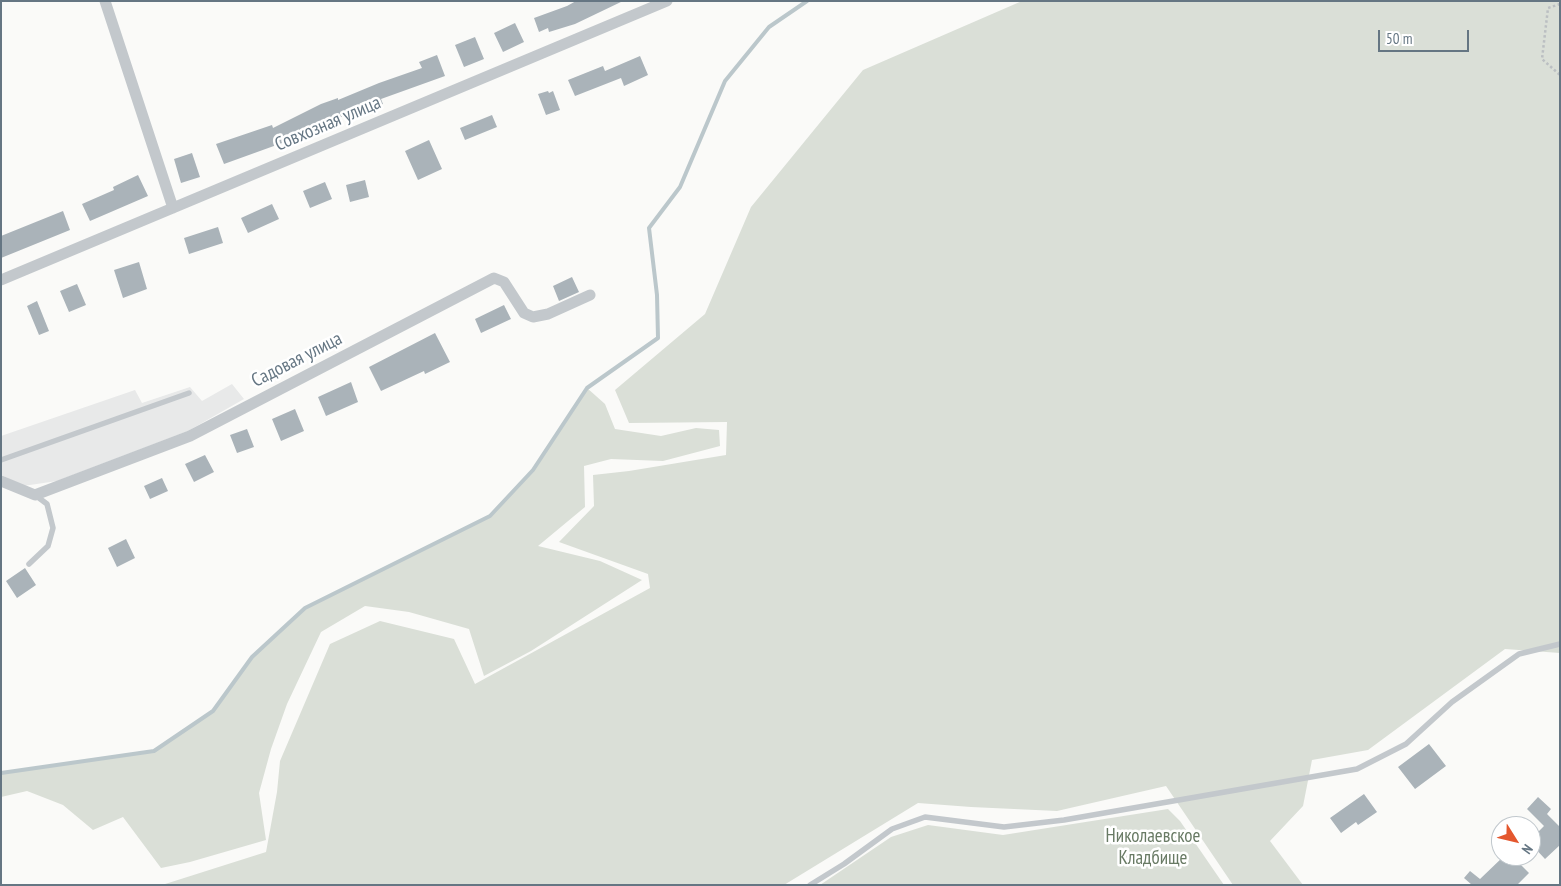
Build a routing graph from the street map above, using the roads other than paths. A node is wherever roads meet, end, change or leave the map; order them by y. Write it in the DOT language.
graph roads {
  1 [pos="105,1"];
  2 [pos="668,1"];
  3 [pos="173,208"];
  4 [pos="1,280"];
  5 [pos="590,295"];
  6 [pos="189,393"];
  7 [pos="1,460"];
  8 [pos="1,481"];
  9 [pos="35,495"];
  10 [pos="29,564"];
  11 [pos="1560,644"];
  12 [pos="810,885"];
  1 -- 3 [label="street"];
  2 -- 3 [label="street, Совхозная улица"];
  3 -- 4 [label="street, Совхозная улица"];
  5 -- 9 [label="street, Садовая улица"];
  6 -- 7 [label="lane"];
  8 -- 9 [label="street"];
  9 -- 10 [label="lane"];
  11 -- 12 [label="lane"];
}
